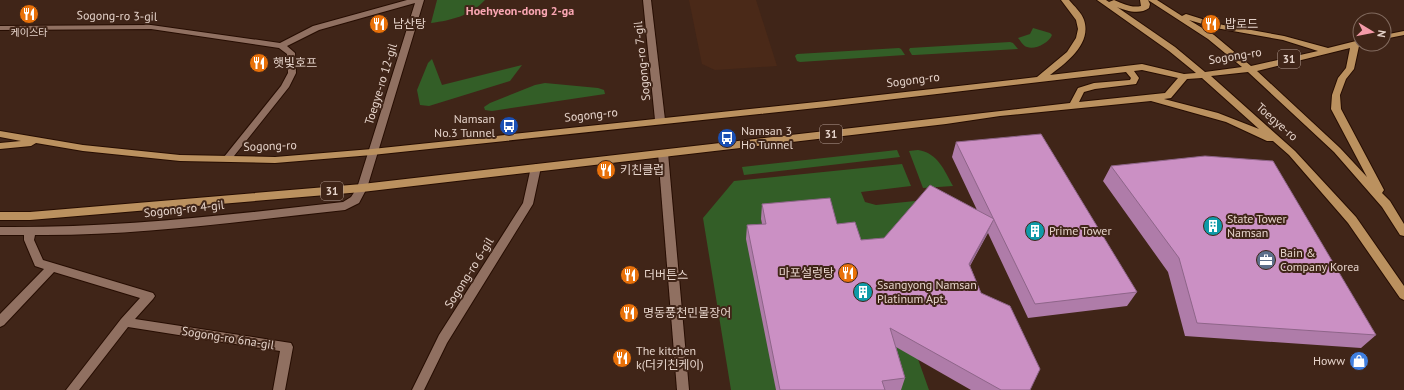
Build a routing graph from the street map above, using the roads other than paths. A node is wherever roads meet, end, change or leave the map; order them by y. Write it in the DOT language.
graph roads {
  1 [pos="416,0"];
  2 [pos="420,0"];
  3 [pos="647,0"];
  4 [pos="1065,0"];
  5 [pos="1101,0"];
  6 [pos="1110,0"];
  7 [pos="1144,0"];
  8 [pos="1153,0"];
  9 [pos="0,28"];
  10 [pos="1404,33"];
  11 [pos="1392,35"];
  12 [pos="1352,45"];
  13 [pos="281,46"];
  14 [pos="1327,50"];
  15 [pos="1355,52"];
  16 [pos="1129,68"];
  17 [pos="1250,69"];
  18 [pos="1203,74"];
  19 [pos="1184,77"];
  20 [pos="1040,78"];
  21 [pos="1147,98"];
  22 [pos="1073,105"];
  23 [pos="660,120"];
  24 [pos="0,134"];
  25 [pos="43,142"];
  26 [pos="0,146"];
  27 [pos="372,152"];
  28 [pos="1292,152"];
  29 [pos="663,153"];
  30 [pos="227,159"];
  31 [pos="536,167"];
  32 [pos="362,188"];
  33 [pos="1386,204"];
  34 [pos="0,216"];
  35 [pos="0,231"];
  36 [pos="30,232"];
  37 [pos="1404,232"];
  38 [pos="52,267"];
  39 [pos="1404,294"];
  40 [pos="0,322"];
  41 [pos="125,322"];
  42 [pos="72,390"];
  43 [pos="279,390"];
  44 [pos="418,390"];
  45 [pos="684,390"];
  1 -- 13 [label="street"];
  2 -- 27 [label="street, Toegye-ro 12-gil"];
  3 -- 23 [label="street, Sogong-ro 7-gil"];
  4 -- 20 [label="main road"];
  5 -- 18 [label="main road, Toegye-ro"];
  6 -- 7 [label="main road"];
  8 -- 14 [label="main road"];
  8 -- 17 [label="main road, Toegye-ro"];
  9 -- 13 [label="street, Sogong-ro 3-gil"];
  10 -- 11 [label="main road"];
  12 -- 14 [label="main road, Sogong-ro / 31"];
  13 -- 30 [label="street"];
  14 -- 17 [label="main road, Sogong-ro / 31"];
  15 -- 33 [label="main road"];
  16 -- 19 [label="main road, Sogong-ro / 31"];
  16 -- 20 [label="main road, Sogong-ro / 31"];
  16 -- 22 [label="main road"];
  17 -- 18 [label="main road, Sogong-ro / 31"];
  17 -- 33 [label="main road, Toegye-ro"];
  18 -- 19 [label="main road, Sogong-ro / 31"];
  18 -- 28 [label="main road, Toegye-ro"];
  19 -- 21 [label="main road, 31"];
  20 -- 23 [label="main road, Sogong-ro / 31"];
  21 -- 22 [label="main road, 31"];
  21 -- 28 [label="main road"];
  22 -- 29 [label="main road, 31"];
  23 -- 27 [label="main road, Sogong-ro / 31"];
  24 -- 25 [label="main road, Sogong-ro / 31"];
  25 -- 26 [label="main road"];
  25 -- 30 [label="main road, Sogong-ro / 31"];
  27 -- 30 [label="main road, Sogong-ro / 31"];
  27 -- 32 [label="street, Toegye-ro 12-gil"];
  28 -- 39 [label="main road, Toegye-ro"];
  29 -- 31 [label="main road, 31"];
  29 -- 45 [label="street"];
  31 -- 32 [label="main road, 31"];
  31 -- 44 [label="street, Sogong-ro 6-gil"];
  32 -- 34 [label="main road, 31"];
  32 -- 36 [label="street, Sogong-ro 4-gil"];
  33 -- 37 [label="main road, Toegye-ro"];
  35 -- 36 [label="street, Sogong-ro 4-gil"];
  36 -- 38 [label="street"];
  38 -- 40 [label="street"];
  38 -- 41 [label="street"];
  41 -- 42 [label="street"];
  41 -- 43 [label="street, Sogong-ro 6na-gil"];
}
